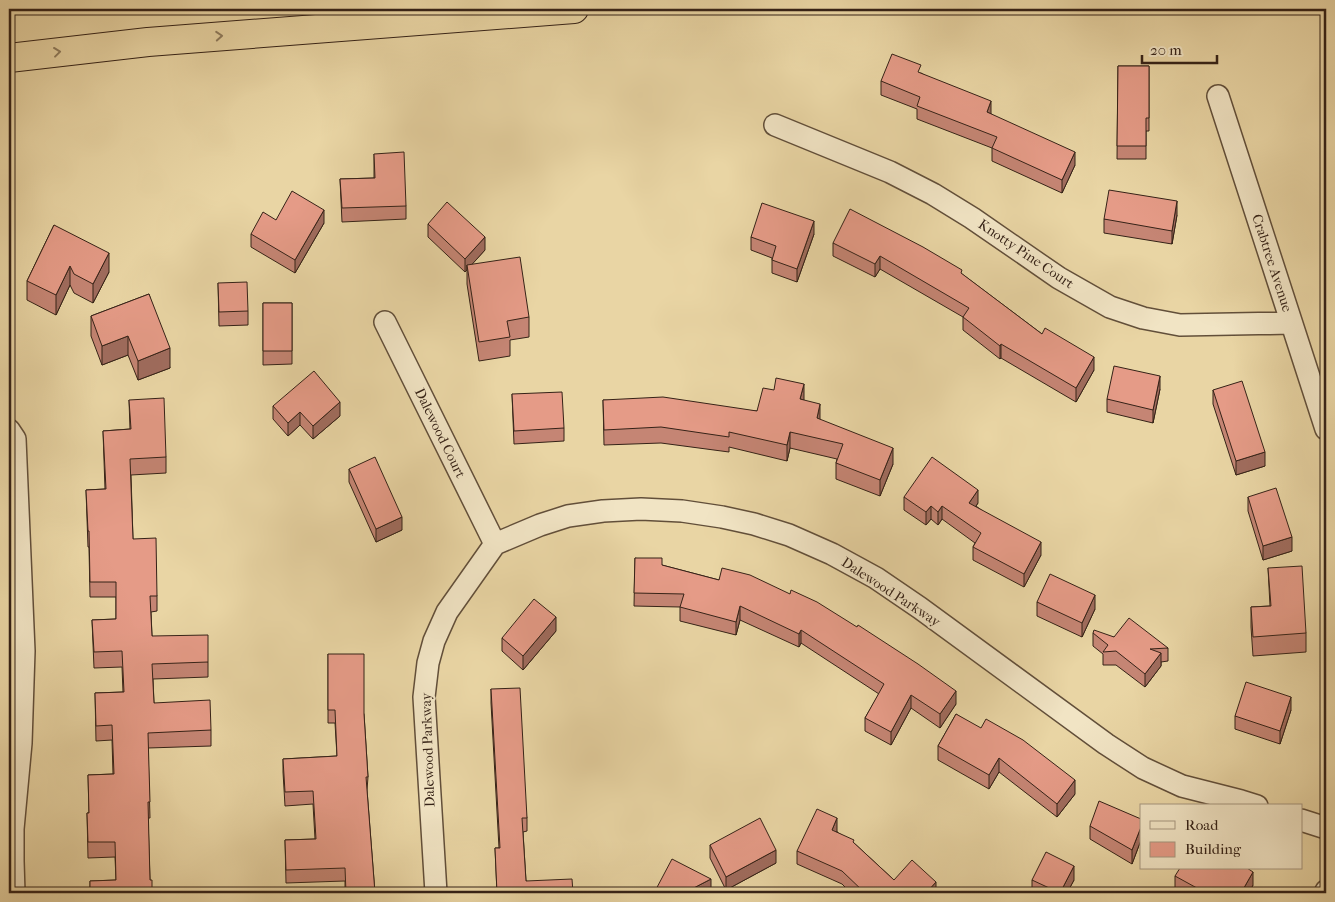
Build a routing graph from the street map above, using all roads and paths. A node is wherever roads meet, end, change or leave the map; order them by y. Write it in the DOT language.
graph roads {
  1 [pos="574,9"];
  2 [pos="9,58"];
  3 [pos="1218,96"];
  4 [pos="775,125"];
  5 [pos="385,322"];
  6 [pos="1291,323"];
  7 [pos="1326,429"];
  8 [pos="9,430"];
  9 [pos="495,544"];
  10 [pos="1251,804"];
  11 [pos="1302,820"];
  12 [pos="1326,828"];
  13 [pos="14,893"];
  14 [pos="436,893"];
  2 -- 1 [label="highway, one-way"];
  3 -- 6 [label="street, Crabtree Avenue"];
  4 -- 6 [label="street, Knotty Pine Court"];
  5 -- 9 [label="street, Dalewood Court"];
  6 -- 7 [label="street, Crabtree Avenue"];
  8 -- 13 [label="street"];
  9 -- 10 [label="street, Dalewood Parkway"];
  9 -- 14 [label="street, Dalewood Parkway"];
  11 -- 12 [label="street"];
}
